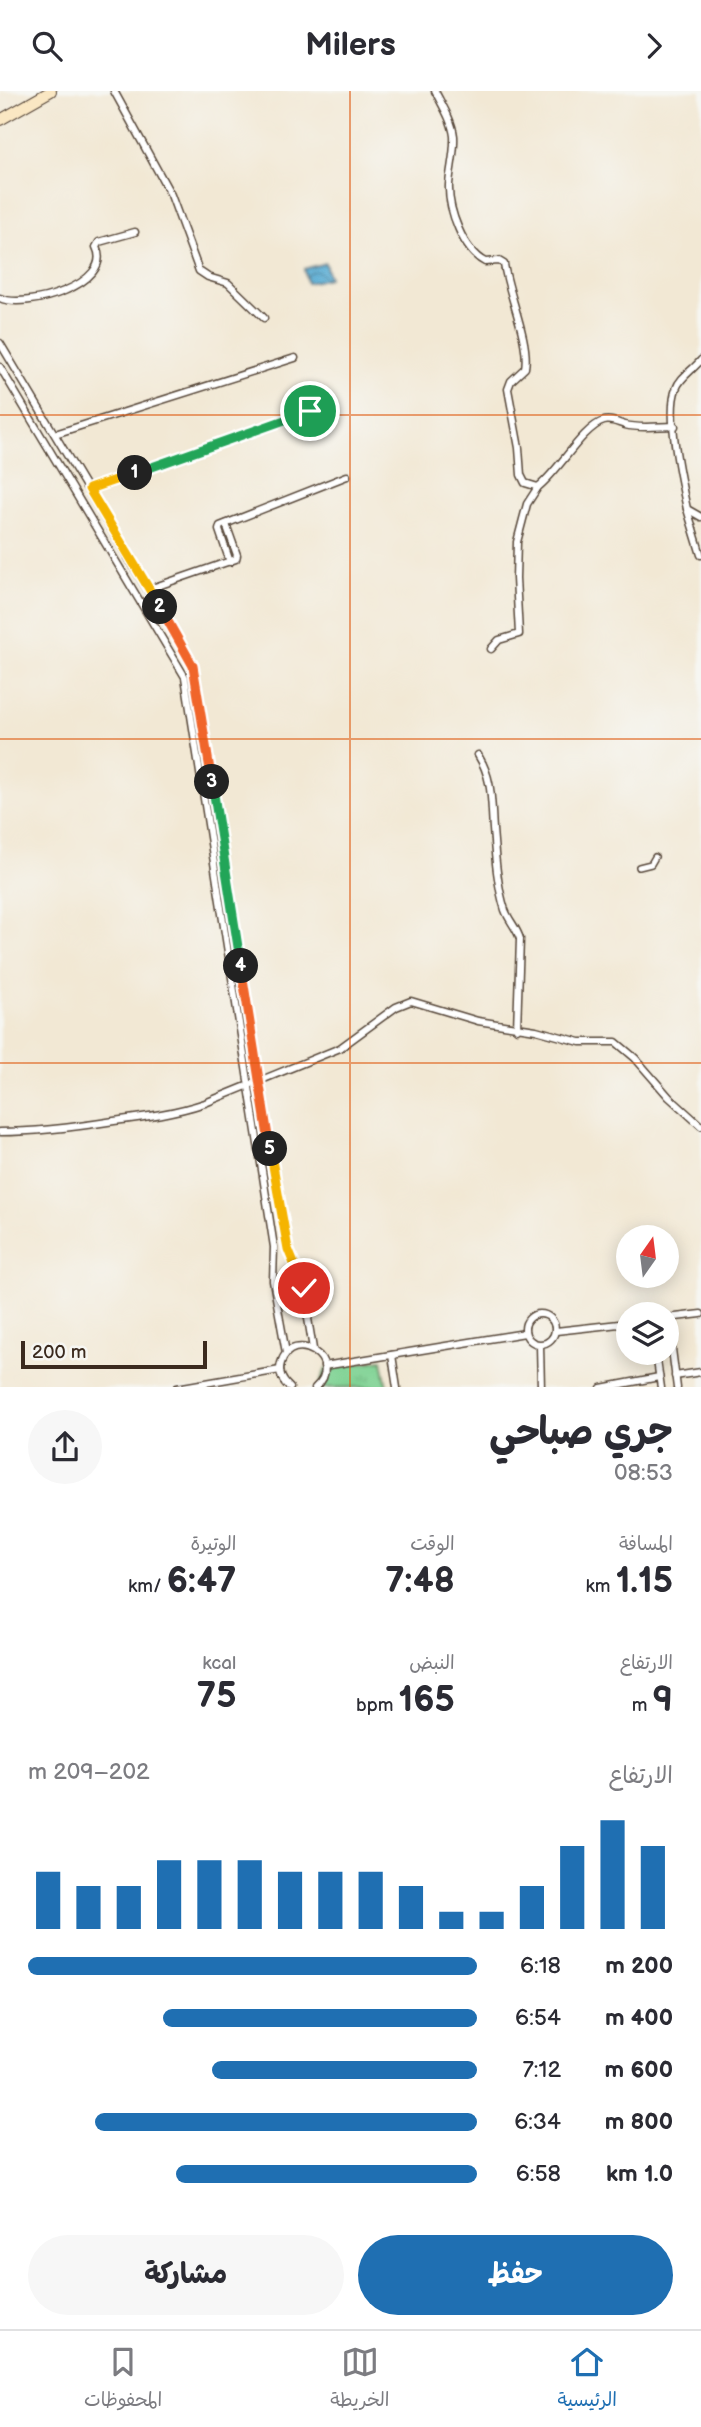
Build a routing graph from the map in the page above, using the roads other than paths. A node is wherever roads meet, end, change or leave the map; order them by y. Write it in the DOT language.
graph roads {
  1 [pos="51,91"];
  2 [pos="114,91"];
  3 [pos="435,91"];
  4 [pos="0,120"];
  5 [pos="135,232"];
  6 [pos="0,298"];
  7 [pos="264,318"];
  8 [pos="0,343"];
  9 [pos="295,358"];
  10 [pos="701,360"];
  11 [pos="0,367"];
  12 [pos="310,411"];
  13 [pos="675,426"];
  14 [pos="55,434"];
  15 [pos="347,476"];
  16 [pos="538,487"];
  17 [pos="89,489"];
  18 [pos="687,509"];
  19 [pos="701,517"];
  20 [pos="701,555"];
  21 [pos="149,589"];
  22 [pos="491,649"];
  23 [pos="478,755"];
  24 [pos="655,857"];
  25 [pos="639,867"];
  26 [pos="517,1029"];
  27 [pos="259,1082"];
  28 [pos="249,1085"];
  29 [pos="701,1126"];
  30 [pos="0,1132"];
  31 [pos="701,1314"];
  32 [pos="679,1317"];
  33 [pos="616,1324"];
  34 [pos="556,1331"];
  35 [pos="525,1333"];
  36 [pos="540,1345"];
  37 [pos="313,1349"];
  38 [pos="286,1353"];
  39 [pos="391,1355"];
  40 [pos="658,1365"];
  41 [pos="673,1365"];
  42 [pos="324,1366"];
  43 [pos="280,1370"];
  44 [pos="701,1372"];
  45 [pos="675,1376"];
  46 [pos="659,1377"];
  47 [pos="209,1385"];
  48 [pos="188,1387"];
  49 [pos="289,1387"];
  50 [pos="316,1387"];
  51 [pos="397,1387"];
  52 [pos="541,1387"];
  53 [pos="606,1387"];
  54 [pos="661,1387"];
  55 [pos="677,1387"];
  1 -- 4 [label="main road"];
  2 -- 7 [label="street"];
  3 -- 16 [label="street"];
  5 -- 6 [label="street"];
  8 -- 14 [label="street"];
  9 -- 14 [label="street"];
  10 -- 13 [label="street"];
  11 -- 28 [label="street"];
  12 -- 17 [label="street"];
  13 -- 16 [label="street"];
  13 -- 18 [label="street"];
  14 -- 17 [label="street"];
  15 -- 21 [label="street"];
  16 -- 22 [label="street"];
  17 -- 21 [label="street"];
  18 -- 19 [label="street"];
  18 -- 20 [label="street"];
  21 -- 27 [label="street"];
  23 -- 26 [label="street"];
  24 -- 25 [label="street"];
  26 -- 27 [label="street"];
  26 -- 29 [label="street"];
  27 -- 28 [label="street"];
  27 -- 37 [label="street"];
  28 -- 30 [label="street"];
  28 -- 38 [label="street"];
  31 -- 32 [label="street"];
  33 -- 34 [label="street"];
  34 -- 35 [label="street"];
  34 -- 36 [label="street"];
  35 -- 36 [label="street"];
  35 -- 39 [label="street"];
  36 -- 52 [label="street"];
  37 -- 38 [label="street"];
  37 -- 42 [label="street"];
  38 -- 43 [label="street"];
  39 -- 42 [label="street"];
  39 -- 51 [label="street"];
  40 -- 46 [label="street"];
  41 -- 45 [label="street"];
  42 -- 50 [label="street"];
  43 -- 47 [label="street"];
  43 -- 49 [label="street"];
  44 -- 45 [label="street"];
  45 -- 55 [label="street"];
  46 -- 53 [label="street"];
  46 -- 54 [label="street"];
  47 -- 48 [label="street"];
}
